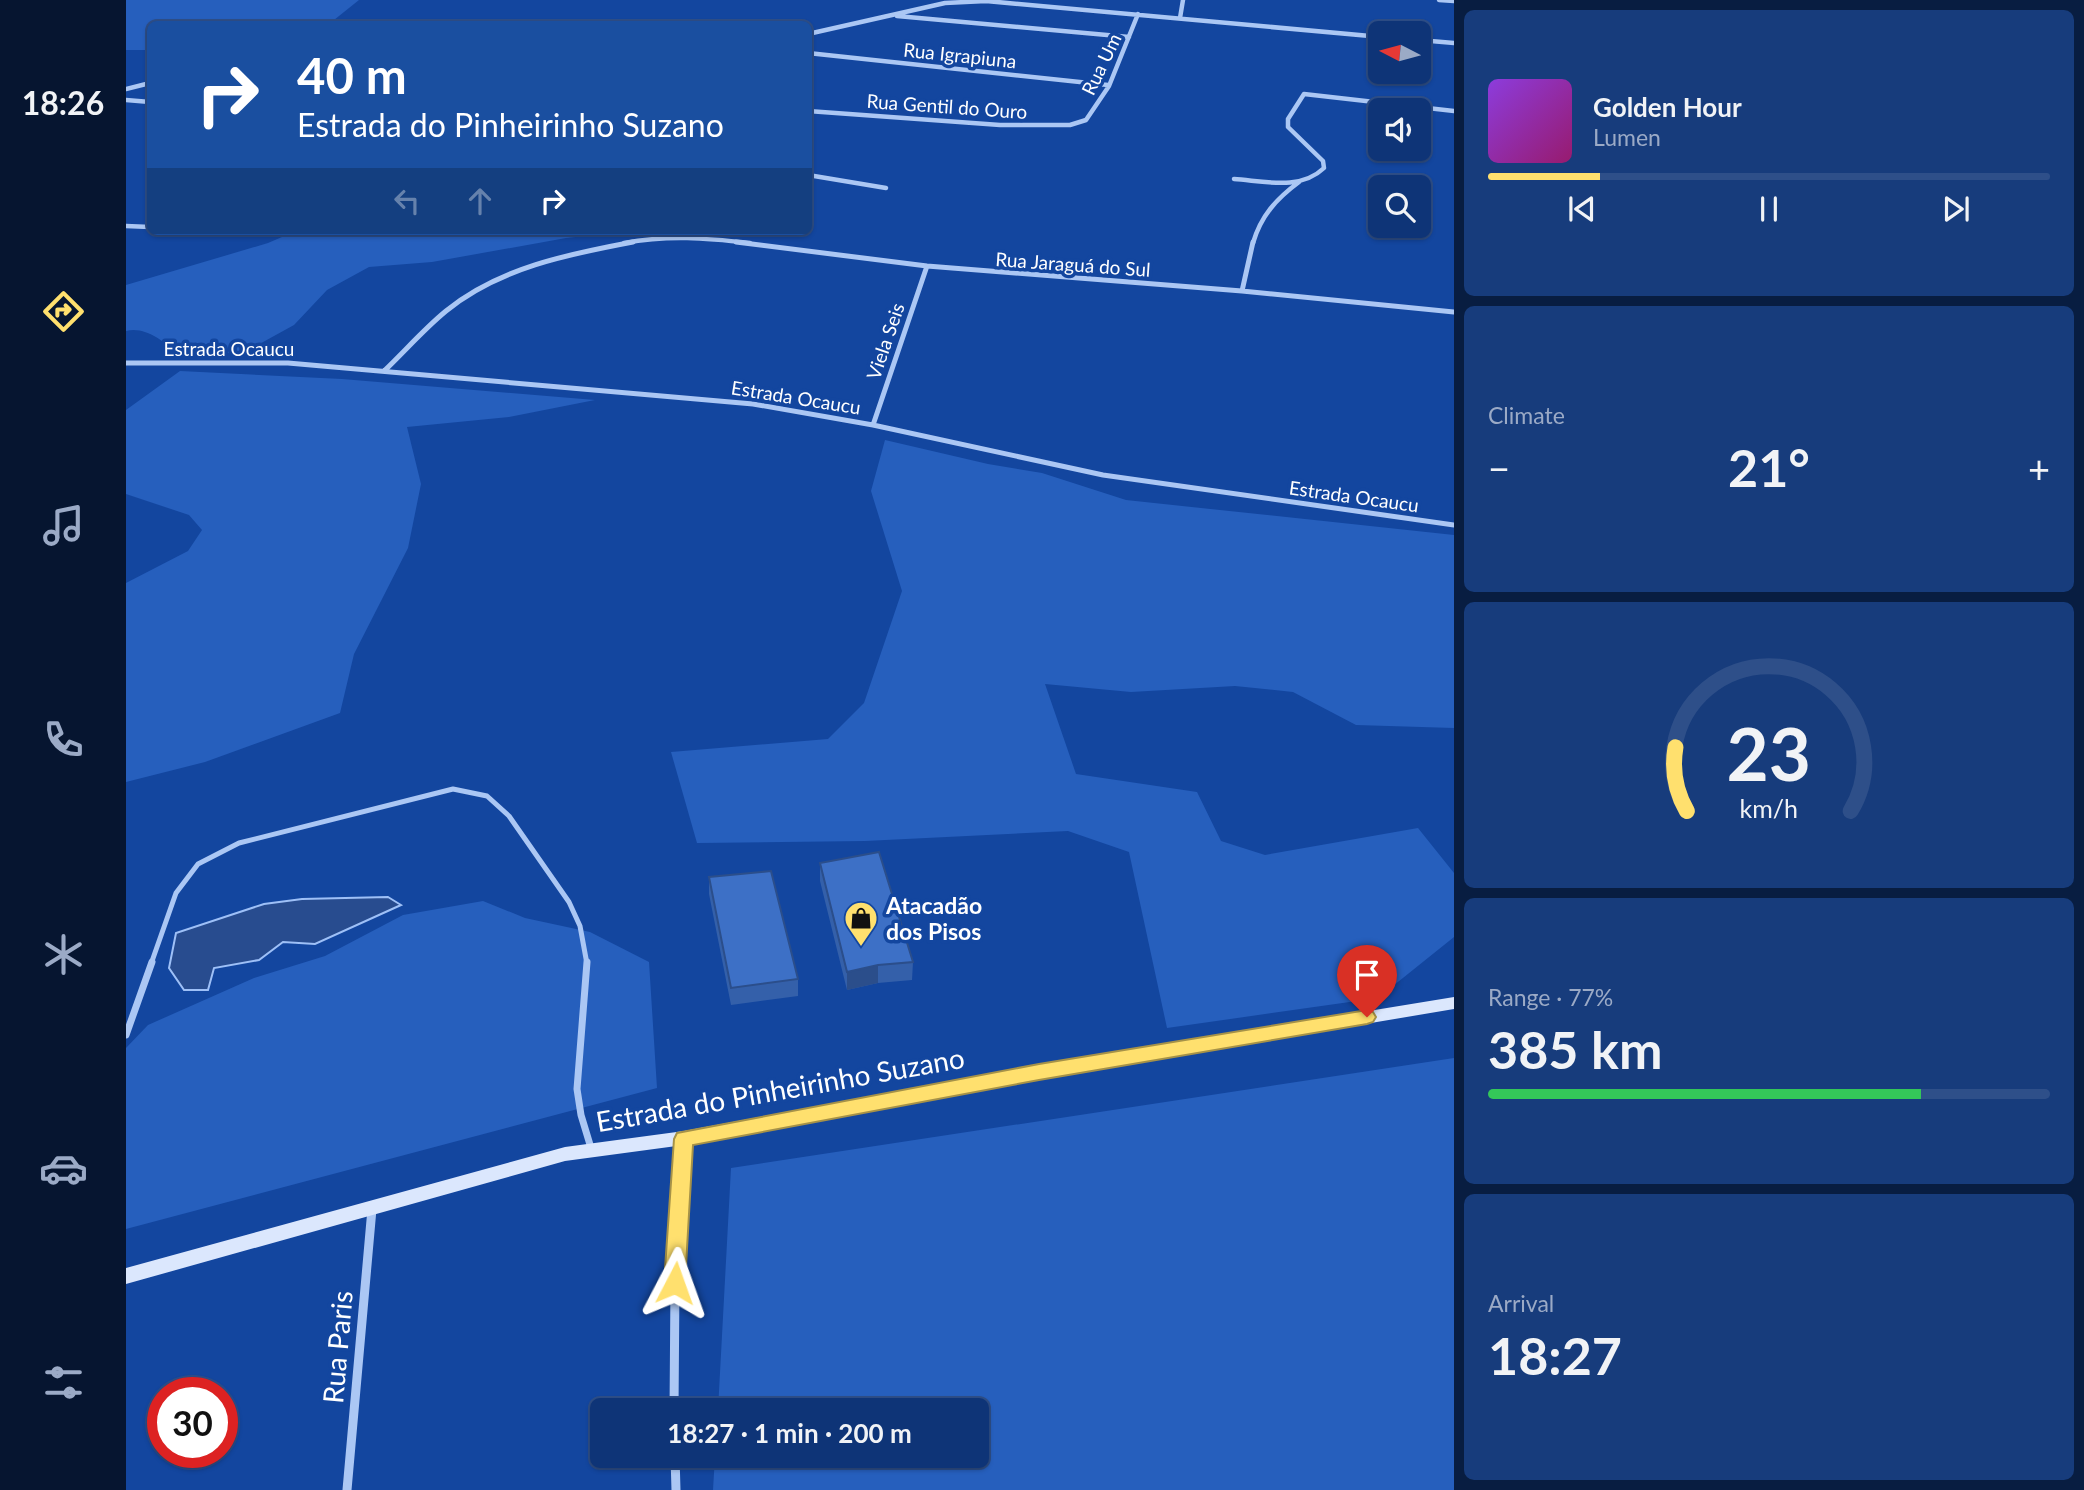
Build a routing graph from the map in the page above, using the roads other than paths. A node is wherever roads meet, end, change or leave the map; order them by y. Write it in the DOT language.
graph roads {
  1 [pos="1183,0"];
  2 [pos="1439,0"];
  3 [pos="1454,1"];
  4 [pos="888,15"];
  5 [pos="1138,15"];
  6 [pos="1180,18"];
  7 [pos="812,33"];
  8 [pos="1368,36"];
  9 [pos="1129,37"];
  10 [pos="1432,41"];
  11 [pos="1454,43"];
  12 [pos="812,53"];
  13 [pos="147,84"];
  14 [pos="1108,85"];
  15 [pos="126,89"];
  16 [pos="126,100"];
  17 [pos="147,102"];
  18 [pos="812,111"];
  19 [pos="1454,111"];
  20 [pos="1084,122"];
  21 [pos="812,176"];
  22 [pos="1234,179"];
  23 [pos="1300,181"];
  24 [pos="886,188"];
  25 [pos="126,226"];
  26 [pos="147,227"];
  27 [pos="678,235"];
  28 [pos="707,235"];
  29 [pos="927,267"];
  30 [pos="1242,291"];
  31 [pos="1454,312"];
  32 [pos="126,363"];
  33 [pos="384,371"];
  34 [pos="873,425"];
  35 [pos="1454,526"];
  36 [pos="1454,1003"];
  37 [pos="126,1035"];
  38 [pos="684,1139"];
  39 [pos="592,1151"];
  40 [pos="372,1209"];
  41 [pos="126,1276"];
  42 [pos="674,1398"];
  43 [pos="675,1468"];
  44 [pos="347,1490"];
  45 [pos="676,1490"];
  1 -- 6 [label="street"];
  2 -- 3 [label="street"];
  4 -- 5 [label="street"];
  4 -- 7 [label="street"];
  4 -- 9 [label="street"];
  5 -- 6 [label="street"];
  5 -- 9 [label="street, Rua Um"];
  6 -- 8 [label="street"];
  9 -- 14 [label="street, Rua Um"];
  10 -- 11 [label="street"];
  12 -- 14 [label="street, Rua Igrapiuna"];
  13 -- 15 [label="street"];
  14 -- 20 [label="street, Rua Um"];
  16 -- 17 [label="street"];
  18 -- 20 [label="street, Rua Gentil do Ouro"];
  19 -- 23 [label="street"];
  21 -- 24 [label="street"];
  22 -- 23 [label="street"];
  23 -- 30 [label="street"];
  25 -- 26 [label="street"];
  27 -- 33 [label="street, Rua Jaraguá do Sul"];
  28 -- 29 [label="street, Rua Jaraguá do Sul"];
  29 -- 30 [label="street, Rua Jaraguá do Sul"];
  29 -- 34 [label="street, Viela Seis"];
  30 -- 31 [label="street, Rua Jaraguá do Sul"];
  32 -- 33 [label="street, Estrada Ocaucu"];
  33 -- 34 [label="street, Estrada Ocaucu"];
  34 -- 35 [label="street, Estrada Ocaucu"];
  36 -- 38 [label="main road, Estrada do Pinheirinho Suzano"];
  37 -- 39 [label="lane"];
  38 -- 39 [label="main road, Estrada do Pinheirinho Suzano"];
  38 -- 42 [label="street"];
  39 -- 40 [label="main road, Estrada do Pinheirinho Suzano"];
  40 -- 41 [label="main road, Estrada do Pinheirinho Suzano"];
  40 -- 44 [label="street, Rua Paris"];
  43 -- 45 [label="street"];
}
